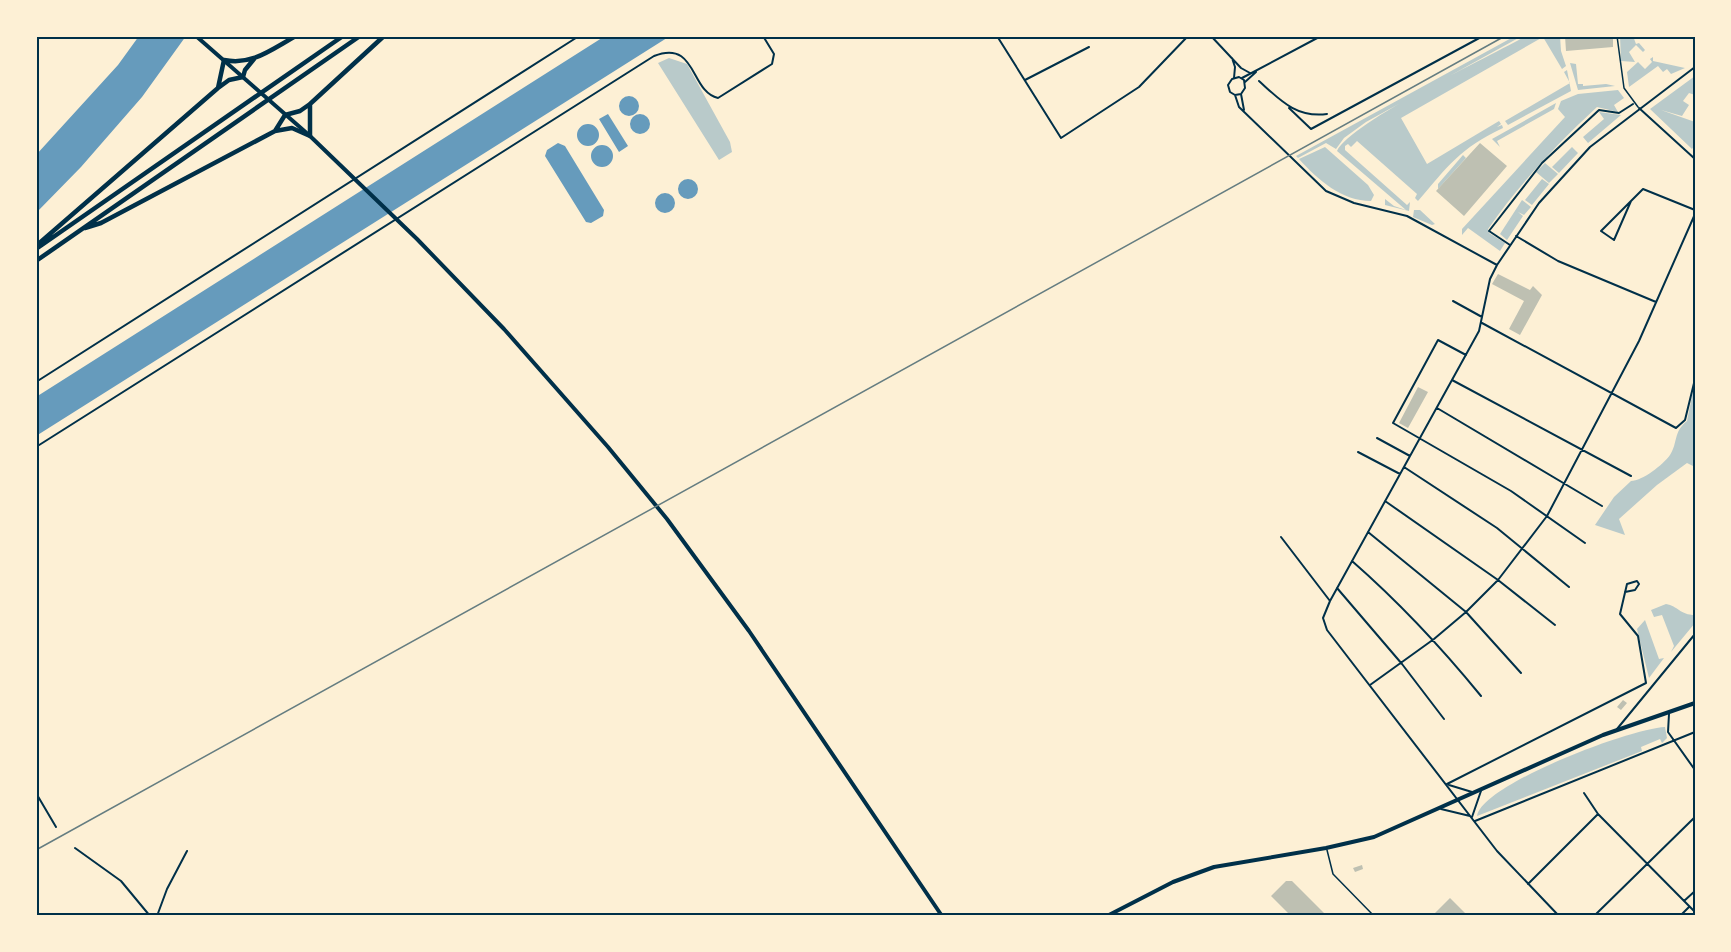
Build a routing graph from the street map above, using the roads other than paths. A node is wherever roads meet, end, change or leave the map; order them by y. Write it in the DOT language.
graph roads {
  1 [pos="196,36"];
  2 [pos="296,36"];
  3 [pos="343,36"];
  4 [pos="360,36"];
  5 [pos="384,36"];
  6 [pos="579,36"];
  7 [pos="763,36"];
  8 [pos="997,36"];
  9 [pos="1188,36"];
  10 [pos="1211,36"];
  11 [pos="1321,36"];
  12 [pos="1483,36"];
  13 [pos="1617,36"];
  14 [pos="1089,46"];
  15 [pos="1230,53"];
  16 [pos="222,58"];
  17 [pos="254,59"];
  18 [pos="1241,68"];
  19 [pos="1694,69"];
  20 [pos="1258,70"];
  21 [pos="1250,73"];
  22 [pos="1234,78"];
  23 [pos="1241,78"];
  24 [pos="244,79"];
  25 [pos="1025,80"];
  26 [pos="1259,81"];
  27 [pos="1245,83"];
  28 [pos="218,88"];
  29 [pos="1241,94"];
  30 [pos="1235,95"];
  31 [pos="310,104"];
  32 [pos="1633,104"];
  33 [pos="1289,108"];
  34 [pos="1639,108"];
  35 [pos="284,113"];
  36 [pos="1245,113"];
  37 [pos="1327,114"];
  38 [pos="275,131"];
  39 [pos="309,136"];
  40 [pos="1695,159"];
  41 [pos="1631,201"];
  42 [pos="1695,212"];
  43 [pos="80,230"];
  44 [pos="1516,236"];
  45 [pos="1510,245"];
  46 [pos="36,247"];
  47 [pos="36,261"];
  48 [pos="1497,266"];
  49 [pos="1453,301"];
  50 [pos="1656,302"];
  51 [pos="1482,317"];
  52 [pos="1482,323"];
  53 [pos="1466,355"];
  54 [pos="1695,379"];
  55 [pos="1452,380"];
  56 [pos="36,382"];
  57 [pos="1613,392"];
  58 [pos="1437,408"];
  59 [pos="1377,438"];
  60 [pos="1419,438"];
  61 [pos="36,447"];
  62 [pos="1583,451"];
  63 [pos="1358,452"];
  64 [pos="1410,456"];
  65 [pos="1404,467"];
  66 [pos="1400,474"];
  67 [pos="1631,476"];
  68 [pos="1565,484"];
  69 [pos="1385,501"];
  70 [pos="1602,506"];
  71 [pos="1547,516"];
  72 [pos="1368,532"];
  73 [pos="1281,537"];
  74 [pos="1585,543"];
  75 [pos="1523,549"];
  76 [pos="1352,561"];
  77 [pos="1498,580"];
  78 [pos="1569,587"];
  79 [pos="1337,588"];
  80 [pos="1625,592"];
  81 [pos="1330,601"];
  82 [pos="1466,612"];
  83 [pos="1555,625"];
  84 [pos="1695,634"];
  85 [pos="1434,639"];
  86 [pos="1402,664"];
  87 [pos="1521,673"];
  88 [pos="1646,683"];
  89 [pos="1370,685"];
  90 [pos="1652,686"];
  91 [pos="1481,696"];
  92 [pos="1695,703"];
  93 [pos="1669,711"];
  94 [pos="1443,719"];
  95 [pos="1617,729"];
  96 [pos="1695,732"];
  97 [pos="1673,740"];
  98 [pos="1695,770"];
  99 [pos="1447,784"];
  100 [pos="1482,788"];
  101 [pos="36,793"];
  102 [pos="1473,793"];
  103 [pos="1584,793"];
  104 [pos="1459,799"];
  105 [pos="1438,808"];
  106 [pos="1598,814"];
  107 [pos="1472,817"];
  108 [pos="1695,817"];
  109 [pos="1475,821"];
  110 [pos="56,827"];
  111 [pos="75,848"];
  112 [pos="1326,848"];
  113 [pos="188,851"];
  114 [pos="1647,864"];
  115 [pos="1527,884"];
  116 [pos="1695,891"];
  117 [pos="1684,901"];
  118 [pos="1690,907"];
  119 [pos="1695,912"];
  120 [pos="150,916"];
  121 [pos="157,916"];
  122 [pos="942,916"];
  123 [pos="1107,916"];
  124 [pos="1374,916"];
  125 [pos="1559,916"];
  126 [pos="1594,916"];
  127 [pos="1680,916"];
  1 -- 16 [label="main road"];
  2 -- 17 [label="highway"];
  3 -- 46 [label="highway"];
  4 -- 43 [label="highway"];
  5 -- 31 [label="highway"];
  6 -- 56 [label="street"];
  7 -- 61 [label="street"];
  8 -- 25 [label="street"];
  9 -- 25 [label="street"];
  10 -- 15 [label="street"];
  11 -- 20 [label="street"];
  12 -- 33 [label="street"];
  13 -- 32 [label="lane"];
  14 -- 25 [label="street"];
  15 -- 18 [label="street"];
  15 -- 22 [label="street"];
  16 -- 17 [label="highway"];
  16 -- 24 [label="main road"];
  16 -- 28 [label="highway"];
  17 -- 24 [label="highway"];
  18 -- 21 [label="street"];
  18 -- 23 [label="street"];
  19 -- 34 [label="street"];
  20 -- 21 [label="street"];
  20 -- 27 [label="street"];
  21 -- 23 [label="street"];
  22 -- 23 [label="street"];
  22 -- 30 [label="street"];
  23 -- 27 [label="street"];
  24 -- 28 [label="highway"];
  24 -- 35 [label="main road"];
  26 -- 33 [label="street"];
  27 -- 29 [label="street"];
  28 -- 46 [label="highway"];
  29 -- 30 [label="street"];
  29 -- 36 [label="street"];
  30 -- 36 [label="street"];
  31 -- 35 [label="highway"];
  31 -- 39 [label="highway"];
  32 -- 34 [label="lane"];
  32 -- 45 [label="street"];
  33 -- 37 [label="street"];
  34 -- 40 [label="street"];
  34 -- 44 [label="street"];
  35 -- 38 [label="highway"];
  35 -- 39 [label="main road"];
  36 -- 48 [label="street"];
  38 -- 39 [label="highway"];
  38 -- 43 [label="highway"];
  39 -- 122 [label="main road"];
  41 -- 41 [label="street"];
  41 -- 42 [label="street"];
  42 -- 50 [label="street"];
  43 -- 47 [label="highway"];
  44 -- 45 [label="street"];
  44 -- 50 [label="street"];
  45 -- 48 [label="street"];
  48 -- 51 [label="street"];
  49 -- 51 [label="street"];
  50 -- 57 [label="street"];
  51 -- 52 [label="street"];
  52 -- 53 [label="street"];
  52 -- 57 [label="street"];
  53 -- 55 [label="street"];
  53 -- 60 [label="street"];
  54 -- 57 [label="street"];
  55 -- 58 [label="street"];
  55 -- 62 [label="street"];
  57 -- 62 [label="street"];
  58 -- 60 [label="street"];
  58 -- 68 [label="street"];
  59 -- 64 [label="street"];
  60 -- 64 [label="street"];
  60 -- 71 [label="street"];
  62 -- 67 [label="street"];
  62 -- 68 [label="street"];
  63 -- 66 [label="street"];
  64 -- 65 [label="street"];
  65 -- 66 [label="street"];
  65 -- 75 [label="street"];
  66 -- 69 [label="street"];
  68 -- 70 [label="street"];
  68 -- 71 [label="street"];
  69 -- 72 [label="street"];
  69 -- 77 [label="street"];
  71 -- 74 [label="street"];
  71 -- 75 [label="street"];
  72 -- 76 [label="street"];
  72 -- 82 [label="street"];
  73 -- 81 [label="street"];
  75 -- 77 [label="street"];
  75 -- 78 [label="street"];
  76 -- 79 [label="street"];
  76 -- 85 [label="street"];
  77 -- 82 [label="street"];
  77 -- 83 [label="street"];
  79 -- 81 [label="street"];
  79 -- 86 [label="street"];
  80 -- 80 [label="street"];
  80 -- 88 [label="street"];
  81 -- 89 [label="street"];
  82 -- 85 [label="street"];
  82 -- 87 [label="street"];
  84 -- 90 [label="street"];
  85 -- 86 [label="street"];
  85 -- 91 [label="street"];
  86 -- 89 [label="street"];
  86 -- 94 [label="street"];
  88 -- 90 [label="street"];
  88 -- 99 [label="street"];
  89 -- 99 [label="street"];
  90 -- 95 [label="street"];
  92 -- 93 [label="main road"];
  93 -- 95 [label="main road"];
  93 -- 97 [label="street"];
  95 -- 100 [label="main road"];
  96 -- 97 [label="street"];
  97 -- 98 [label="street"];
  97 -- 109 [label="street"];
  99 -- 102 [label="street"];
  99 -- 104 [label="street"];
  100 -- 102 [label="main road"];
  100 -- 107 [label="street"];
  101 -- 110 [label="street"];
  102 -- 104 [label="main road"];
  103 -- 106 [label="street"];
  104 -- 105 [label="main road"];
  104 -- 107 [label="street"];
  105 -- 107 [label="street"];
  105 -- 112 [label="main road"];
  106 -- 114 [label="street"];
  106 -- 115 [label="street"];
  107 -- 109 [label="street"];
  108 -- 114 [label="street"];
  109 -- 115 [label="street"];
  111 -- 120 [label="street"];
  112 -- 123 [label="main road"];
  112 -- 124 [label="lane"];
  113 -- 121 [label="street"];
  114 -- 117 [label="street"];
  114 -- 126 [label="street"];
  115 -- 125 [label="street"];
  116 -- 117 [label="street"];
  117 -- 118 [label="street"];
  118 -- 119 [label="street"];
  118 -- 127 [label="street"];
}
